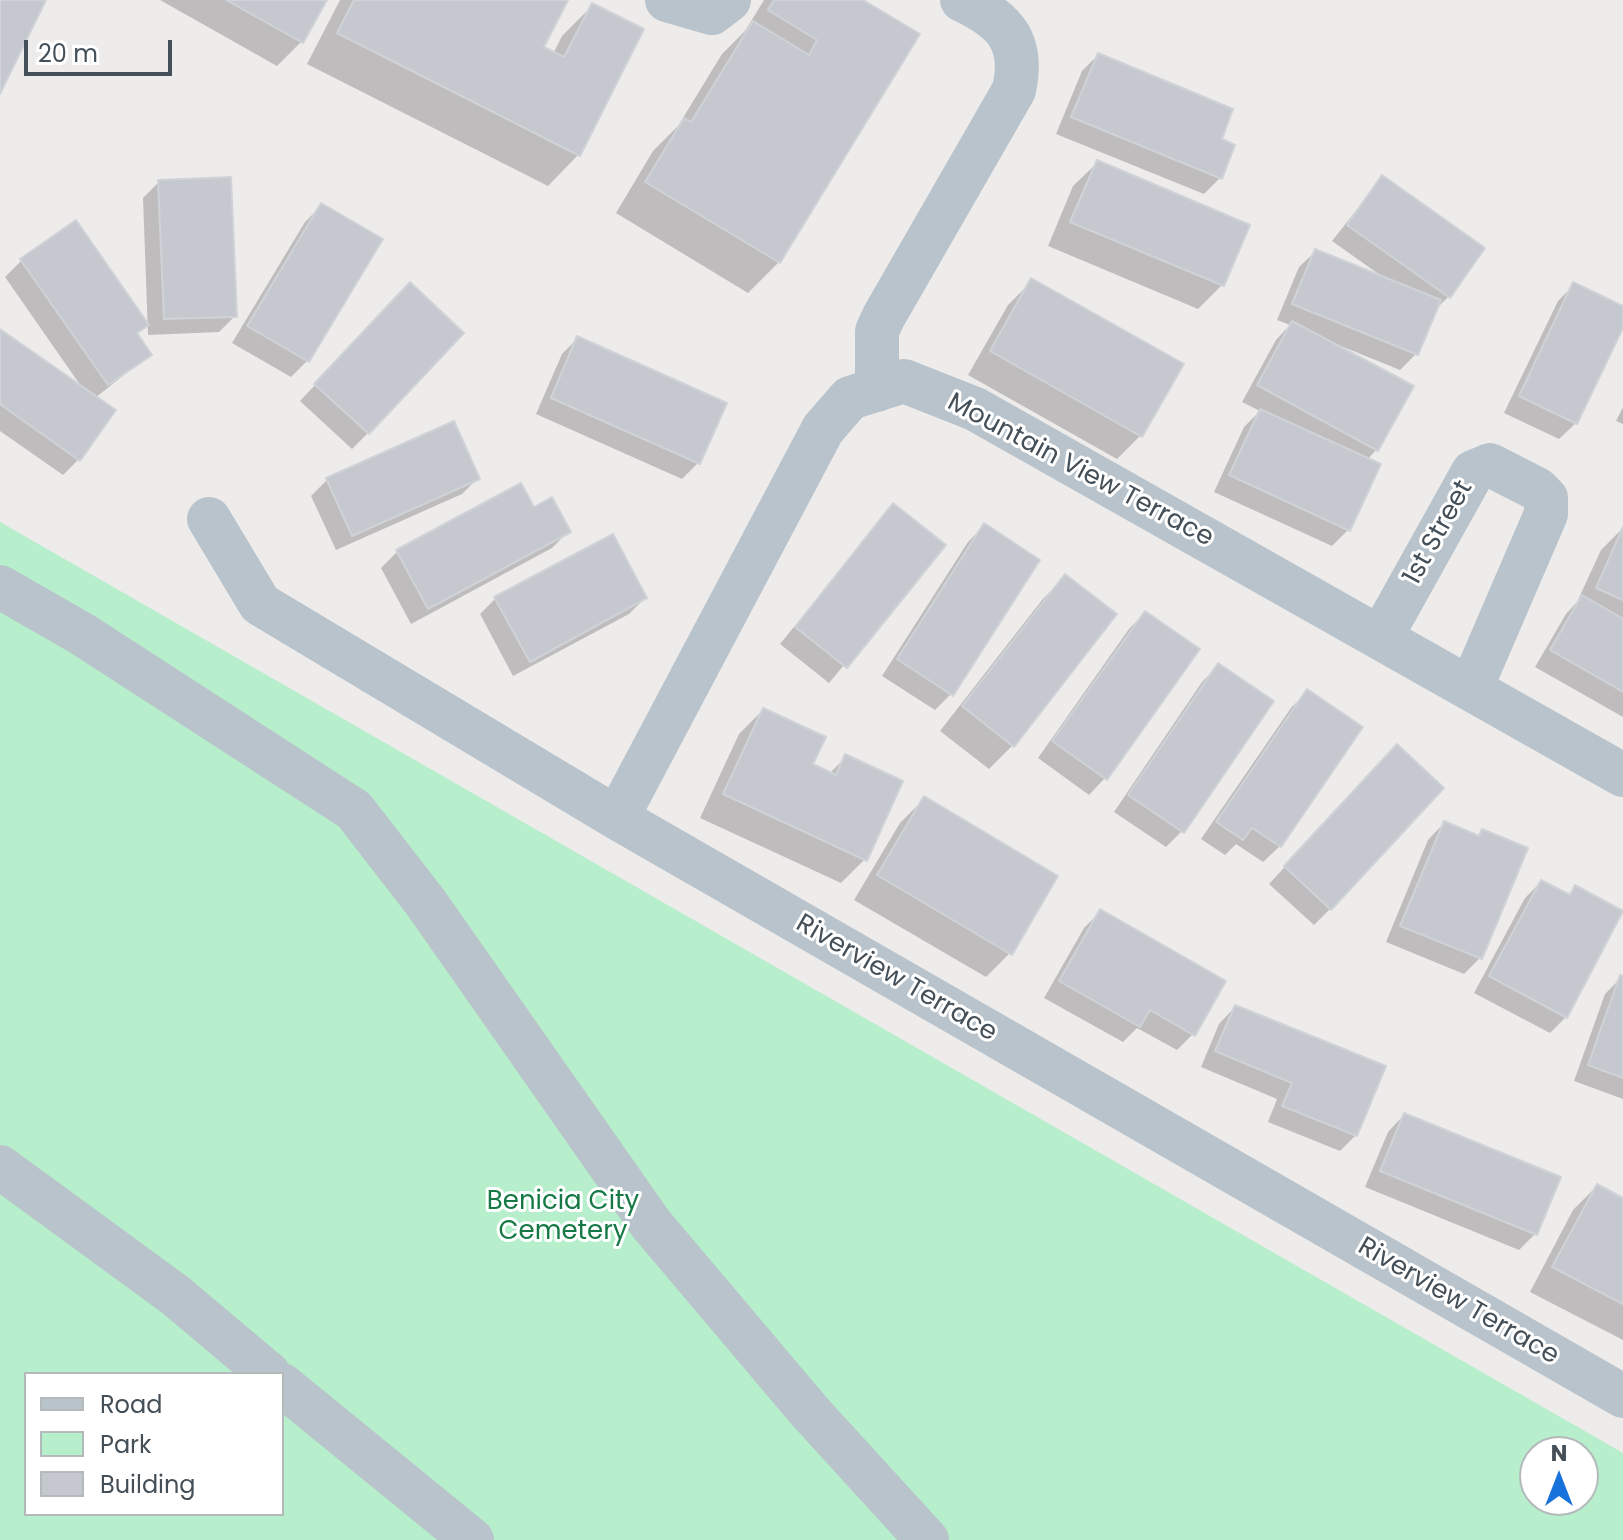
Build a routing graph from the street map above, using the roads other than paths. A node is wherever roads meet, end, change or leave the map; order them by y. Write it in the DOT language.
graph roads {
  1 [pos="667,0"];
  2 [pos="729,0"];
  3 [pos="962,0"];
  4 [pos="877,390"];
  5 [pos="209,519"];
  6 [pos="0,587"];
  7 [pos="1381,637"];
  8 [pos="1471,688"];
  9 [pos="1623,775"];
  10 [pos="617,818"];
  11 [pos="0,1167"];
  12 [pos="267,1372"];
  13 [pos="284,1387"];
  14 [pos="1623,1396"];
  15 [pos="472,1540"];
  16 [pos="927,1540"];
  1 -- 2 [label="street"];
  3 -- 4 [label="street"];
  4 -- 7 [label="street, Mountain View Terrace"];
  4 -- 10 [label="street, Mountain View Terrace"];
  5 -- 10 [label="street, Riverview Terrace"];
  6 -- 16 [label="street"];
  7 -- 8 [label="street, Mountain View Terrace"];
  7 -- 8 [label="street, 1st Street"];
  8 -- 9 [label="street, Mountain View Terrace"];
  10 -- 14 [label="street, Riverview Terrace"];
  11 -- 12 [label="street"];
  13 -- 15 [label="street"];
}
